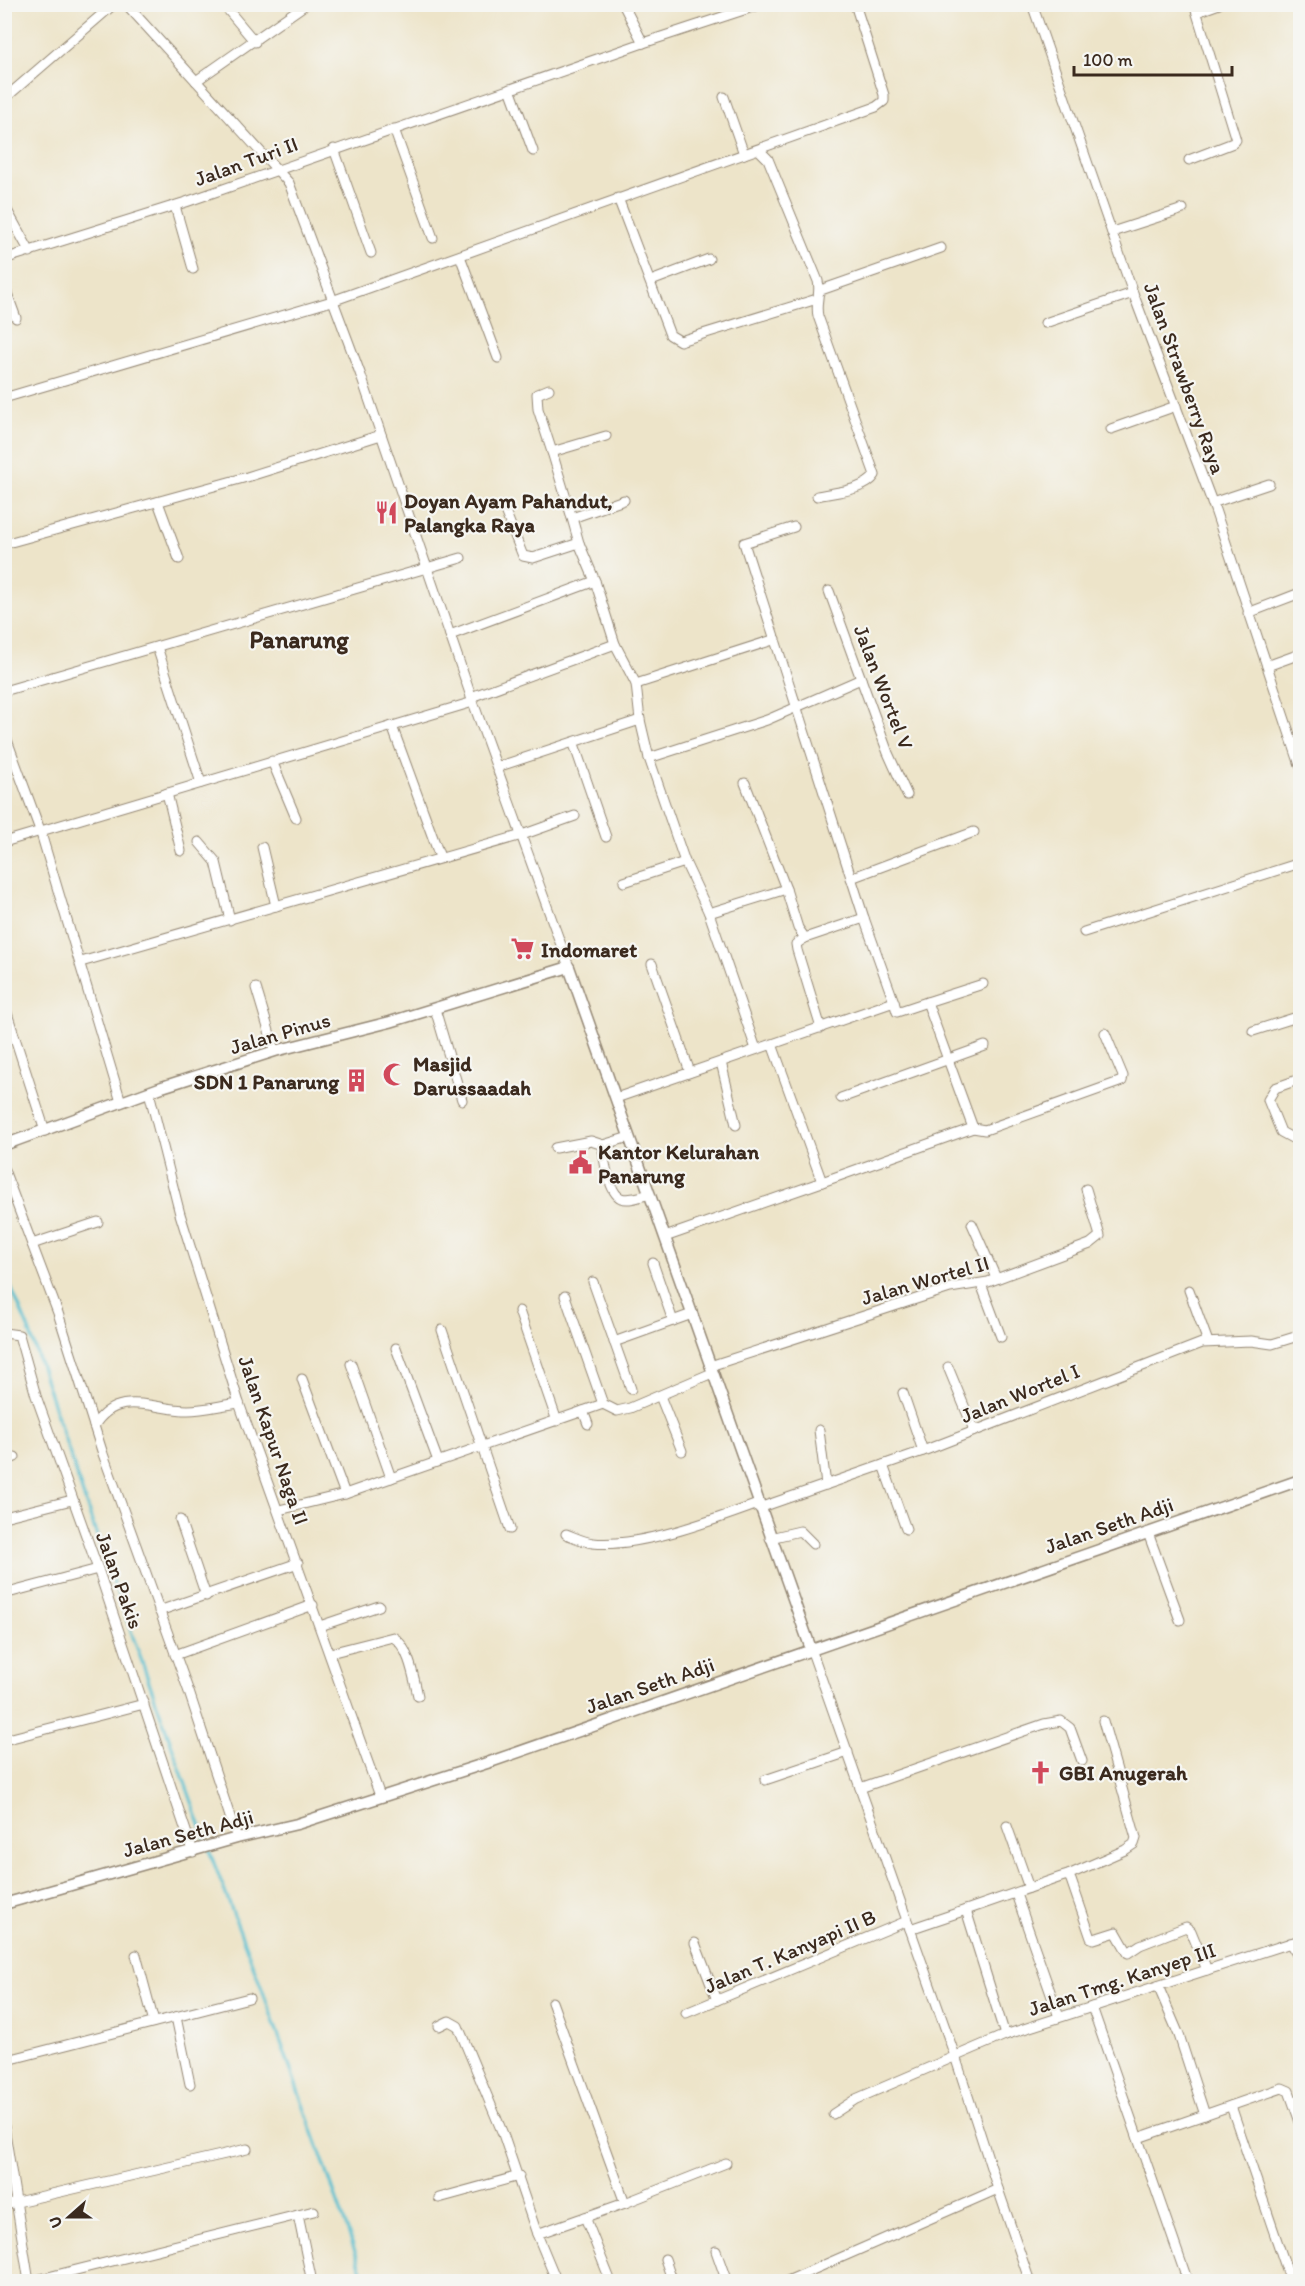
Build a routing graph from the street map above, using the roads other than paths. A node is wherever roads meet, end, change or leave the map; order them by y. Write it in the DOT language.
graph roads {
  1 [pos="114,4"];
  2 [pos="126,4"];
  3 [pos="223,4"];
  4 [pos="306,4"];
  5 [pos="623,4"];
  6 [pos="762,4"];
  7 [pos="855,4"];
  8 [pos="1032,4"];
  9 [pos="1219,4"];
  10 [pos="1196,8"];
  11 [pos="255,42"];
  12 [pos="643,43"];
  13 [pos="196,81"];
  14 [pos="510,89"];
  15 [pos="724,97"];
  16 [pos="4,99"];
  17 [pos="394,129"];
  18 [pos="334,149"];
  19 [pos="759,150"];
  20 [pos="533,151"];
  21 [pos="744,154"];
  22 [pos="1189,160"];
  23 [pos="276,170"];
  24 [pos="618,198"];
  25 [pos="4,205"];
  26 [pos="175,206"];
  27 [pos="1183,209"];
  28 [pos="1112,232"];
  29 [pos="433,238"];
  30 [pos="940,248"];
  31 [pos="30,252"];
  32 [pos="371,253"];
  33 [pos="460,256"];
  34 [pos="4,259"];
  35 [pos="709,259"];
  36 [pos="193,269"];
  37 [pos="651,281"];
  38 [pos="4,285"];
  39 [pos="1133,293"];
  40 [pos="819,295"];
  41 [pos="333,301"];
  42 [pos="16,318"];
  43 [pos="1044,323"];
  44 [pos="498,358"];
  45 [pos="549,389"];
  46 [pos="4,398"];
  47 [pos="1176,406"];
  48 [pos="1111,429"];
  49 [pos="381,435"];
  50 [pos="606,436"];
  51 [pos="552,452"];
  52 [pos="1269,484"];
  53 [pos="817,495"];
  54 [pos="624,500"];
  55 [pos="158,502"];
  56 [pos="1212,503"];
  57 [pos="503,506"];
  58 [pos="572,518"];
  59 [pos="794,527"];
  60 [pos="579,543"];
  61 [pos="4,544"];
  62 [pos="460,558"];
  63 [pos="179,559"];
  64 [pos="427,567"];
  65 [pos="595,581"];
  66 [pos="829,591"];
  67 [pos="1300,593"];
  68 [pos="1248,613"];
  69 [pos="450,635"];
  70 [pos="776,639"];
  71 [pos="615,644"];
  72 [pos="157,647"];
  73 [pos="1300,654"];
  74 [pos="1267,666"];
  75 [pos="861,679"];
  76 [pos="636,684"];
  77 [pos="4,692"];
  78 [pos="472,700"];
  79 [pos="798,706"];
  80 [pos="640,720"];
  81 [pos="392,726"];
  82 [pos="5,734"];
  83 [pos="574,744"];
  84 [pos="650,758"];
  85 [pos="272,761"];
  86 [pos="1300,765"];
  87 [pos="497,767"];
  88 [pos="201,783"];
  89 [pos="745,783"];
  90 [pos="167,793"];
  91 [pos="907,795"];
  92 [pos="575,816"];
  93 [pos="296,818"];
  94 [pos="40,830"];
  95 [pos="974,832"];
  96 [pos="522,836"];
  97 [pos="606,837"];
  98 [pos="4,842"];
  99 [pos="199,842"];
  100 [pos="262,847"];
  101 [pos="181,851"];
  102 [pos="440,858"];
  103 [pos="685,862"];
  104 [pos="1300,863"];
  105 [pos="851,878"];
  106 [pos="624,882"];
  107 [pos="786,889"];
  108 [pos="276,906"];
  109 [pos="709,913"];
  110 [pos="864,918"];
  111 [pos="230,920"];
  112 [pos="1084,932"];
  113 [pos="805,938"];
  114 [pos="81,962"];
  115 [pos="652,964"];
  116 [pos="569,967"];
  117 [pos="983,984"];
  118 [pos="256,988"];
  119 [pos="894,1002"];
  120 [pos="927,1002"];
  121 [pos="4,1004"];
  122 [pos="435,1009"];
  123 [pos="1300,1022"];
  124 [pos="821,1028"];
  125 [pos="1253,1031"];
  126 [pos="1105,1033"];
  127 [pos="772,1044"];
  128 [pos="985,1046"];
  129 [pos="756,1049"];
  130 [pos="275,1052"];
  131 [pos="948,1060"];
  132 [pos="721,1062"];
  133 [pos="690,1072"];
  134 [pos="1300,1079"];
  135 [pos="149,1092"];
  136 [pos="616,1098"];
  137 [pos="841,1098"];
  138 [pos="462,1100"];
  139 [pos="122,1102"];
  140 [pos="736,1125"];
  141 [pos="973,1128"];
  142 [pos="45,1131"];
  143 [pos="1300,1136"];
  144 [pos="629,1137"];
  145 [pos="4,1145"];
  146 [pos="603,1145"];
  147 [pos="555,1149"];
  148 [pos="4,1170"];
  149 [pos="822,1182"];
  150 [pos="1086,1189"];
  151 [pos="650,1194"];
  152 [pos="98,1222"];
  153 [pos="972,1224"];
  154 [pos="665,1237"];
  155 [pos="32,1244"];
  156 [pos="652,1263"];
  157 [pos="996,1278"];
  158 [pos="593,1282"];
  159 [pos="981,1284"];
  160 [pos="1189,1290"];
  161 [pos="565,1296"];
  162 [pos="519,1311"];
  163 [pos="692,1314"];
  164 [pos="673,1321"];
  165 [pos="442,1330"];
  166 [pos="4,1333"];
  167 [pos="1298,1336"];
  168 [pos="1001,1337"];
  169 [pos="614,1342"];
  170 [pos="1208,1342"];
  171 [pos="396,1348"];
  172 [pos="351,1364"];
  173 [pos="948,1367"];
  174 [pos="711,1370"];
  175 [pos="302,1379"];
  176 [pos="631,1389"];
  177 [pos="903,1393"];
  178 [pos="660,1396"];
  179 [pos="239,1403"];
  180 [pos="603,1404"];
  181 [pos="583,1411"];
  182 [pos="557,1421"];
  183 [pos="588,1424"];
  184 [pos="94,1426"];
  185 [pos="819,1430"];
  186 [pos="974,1430"];
  187 [pos="482,1445"];
  188 [pos="681,1451"];
  189 [pos="923,1451"];
  190 [pos="15,1457"];
  191 [pos="4,1461"];
  192 [pos="438,1461"];
  193 [pos="883,1465"];
  194 [pos="391,1478"];
  195 [pos="1300,1480"];
  196 [pos="826,1485"];
  197 [pos="345,1494"];
  198 [pos="72,1500"];
  199 [pos="759,1506"];
  200 [pos="279,1510"];
  201 [pos="4,1517"];
  202 [pos="180,1520"];
  203 [pos="510,1529"];
  204 [pos="906,1529"];
  205 [pos="1148,1533"];
  206 [pos="566,1534"];
  207 [pos="770,1538"];
  208 [pos="813,1544"];
  209 [pos="298,1563"];
  210 [pos="98,1569"];
  211 [pos="4,1594"];
  212 [pos="206,1596"];
  213 [pos="313,1605"];
  214 [pos="379,1606"];
  215 [pos="159,1611"];
  216 [pos="1180,1620"];
  217 [pos="320,1626"];
  218 [pos="812,1649"];
  219 [pos="330,1653"];
  220 [pos="175,1655"];
  221 [pos="418,1696"];
  222 [pos="144,1704"];
  223 [pos="1103,1721"];
  224 [pos="4,1740"];
  225 [pos="848,1752"];
  226 [pos="1082,1761"];
  227 [pos="765,1780"];
  228 [pos="860,1788"];
  229 [pos="380,1796"];
  230 [pos="1007,1826"];
  231 [pos="237,1838"];
  232 [pos="195,1851"];
  233 [pos="1068,1875"];
  234 [pos="1029,1888"];
  235 [pos="1016,1894"];
  236 [pos="4,1904"];
  237 [pos="966,1910"];
  238 [pos="909,1925"];
  239 [pos="1300,1940"];
  240 [pos="695,1943"];
  241 [pos="1290,1943"];
  242 [pos="136,1954"];
  243 [pos="1300,1959"];
  244 [pos="1207,1970"];
  245 [pos="1158,1986"];
  246 [pos="249,1998"];
  247 [pos="717,2000"];
  248 [pos="552,2002"];
  249 [pos="1092,2007"];
  250 [pos="686,2013"];
  251 [pos="176,2017"];
  252 [pos="1059,2017"];
  253 [pos="154,2022"];
  254 [pos="439,2026"];
  255 [pos="1005,2035"];
  256 [pos="955,2056"];
  257 [pos="4,2061"];
  258 [pos="189,2084"];
  259 [pos="1231,2106"];
  260 [pos="833,2114"];
  261 [pos="1205,2115"];
  262 [pos="1300,2122"];
  263 [pos="4,2126"];
  264 [pos="1138,2138"];
  265 [pos="247,2149"];
  266 [pos="726,2163"];
  267 [pos="519,2176"];
  268 [pos="998,2189"];
  269 [pos="439,2198"];
  270 [pos="18,2201"];
  271 [pos="624,2203"];
  272 [pos="4,2205"];
  273 [pos="314,2211"];
  274 [pos="298,2215"];
  275 [pos="585,2217"];
  276 [pos="537,2234"];
  277 [pos="716,2251"];
  278 [pos="665,2259"];
  279 [pos="28,2281"];
  280 [pos="312,2282"];
  281 [pos="558,2282"];
  282 [pos="611,2282"];
  283 [pos="673,2282"];
  284 [pos="727,2282"];
  285 [pos="785,2282"];
  286 [pos="1030,2282"];
  287 [pos="1188,2282"];
  288 [pos="1291,2282"];
  1 -- 16 [label="street"];
  2 -- 13 [label="street"];
  3 -- 11 [label="street"];
  4 -- 11 [label="street"];
  5 -- 12 [label="street"];
  6 -- 12 [label="street, Jalan Turi II"];
  7 -- 19 [label="street"];
  8 -- 28 [label="street, Jalan Strawberry Raya"];
  9 -- 10 [label="street"];
  10 -- 22 [label="street"];
  11 -- 13 [label="street"];
  12 -- 14 [label="street, Jalan Turi II"];
  13 -- 23 [label="street"];
  14 -- 17 [label="street, Jalan Turi II"];
  14 -- 20 [label="street"];
  15 -- 21 [label="street"];
  17 -- 18 [label="street, Jalan Turi II"];
  17 -- 29 [label="street"];
  18 -- 23 [label="street, Jalan Turi II"];
  18 -- 32 [label="street"];
  19 -- 21 [label="street"];
  19 -- 40 [label="street"];
  21 -- 24 [label="street"];
  23 -- 26 [label="street, Jalan Turi II"];
  23 -- 41 [label="street"];
  24 -- 33 [label="street"];
  24 -- 37 [label="street"];
  25 -- 31 [label="street"];
  26 -- 31 [label="street, Jalan Turi II"];
  26 -- 36 [label="street"];
  27 -- 28 [label="street"];
  28 -- 39 [label="street, Jalan Strawberry Raya"];
  30 -- 40 [label="street"];
  31 -- 34 [label="street, Jalan Turi II"];
  33 -- 41 [label="street"];
  33 -- 44 [label="street"];
  35 -- 37 [label="street"];
  37 -- 40 [label="street"];
  38 -- 42 [label="street"];
  39 -- 43 [label="street"];
  39 -- 47 [label="street, Jalan Strawberry Raya"];
  40 -- 53 [label="street"];
  41 -- 46 [label="street"];
  41 -- 49 [label="street"];
  45 -- 51 [label="street"];
  47 -- 48 [label="street"];
  47 -- 56 [label="street, Jalan Strawberry Raya"];
  49 -- 55 [label="street"];
  49 -- 64 [label="street"];
  50 -- 51 [label="street"];
  51 -- 58 [label="street"];
  52 -- 56 [label="street"];
  54 -- 58 [label="street"];
  55 -- 61 [label="street"];
  55 -- 63 [label="street"];
  56 -- 68 [label="street, Jalan Strawberry Raya"];
  57 -- 60 [label="street"];
  58 -- 60 [label="street"];
  59 -- 70 [label="street"];
  60 -- 65 [label="street"];
  62 -- 64 [label="street"];
  64 -- 69 [label="street"];
  64 -- 72 [label="street"];
  65 -- 69 [label="street"];
  65 -- 71 [label="street"];
  66 -- 75 [label="street, Jalan Wortel V"];
  67 -- 68 [label="street"];
  68 -- 74 [label="street, Jalan Strawberry Raya"];
  69 -- 78 [label="street"];
  70 -- 76 [label="street"];
  70 -- 79 [label="street"];
  71 -- 76 [label="street"];
  71 -- 78 [label="street"];
  72 -- 77 [label="street"];
  72 -- 88 [label="street"];
  73 -- 74 [label="street"];
  74 -- 86 [label="street, Jalan Strawberry Raya"];
  75 -- 79 [label="street"];
  75 -- 91 [label="street, Jalan Wortel V"];
  76 -- 80 [label="street"];
  78 -- 81 [label="street"];
  78 -- 87 [label="street"];
  79 -- 84 [label="street"];
  79 -- 105 [label="street"];
  80 -- 83 [label="street"];
  80 -- 84 [label="street"];
  81 -- 85 [label="street"];
  81 -- 102 [label="street"];
  82 -- 94 [label="street"];
  83 -- 87 [label="street"];
  83 -- 97 [label="street"];
  84 -- 103 [label="street"];
  85 -- 88 [label="street"];
  85 -- 93 [label="street"];
  87 -- 96 [label="street"];
  88 -- 90 [label="street"];
  89 -- 107 [label="street"];
  90 -- 94 [label="street"];
  90 -- 101 [label="street"];
  92 -- 96 [label="street"];
  94 -- 98 [label="street"];
  94 -- 114 [label="street"];
  95 -- 105 [label="street"];
  96 -- 102 [label="street"];
  96 -- 116 [label="street"];
  99 -- 111 [label="street"];
  100 -- 108 [label="street"];
  102 -- 108 [label="street"];
  103 -- 106 [label="street"];
  103 -- 109 [label="street"];
  104 -- 112 [label="street"];
  105 -- 110 [label="street"];
  107 -- 109 [label="street"];
  107 -- 113 [label="street"];
  108 -- 111 [label="street"];
  109 -- 129 [label="street"];
  110 -- 113 [label="street"];
  110 -- 119 [label="street"];
  111 -- 114 [label="street"];
  113 -- 124 [label="street"];
  114 -- 139 [label="street"];
  115 -- 133 [label="street"];
  116 -- 122 [label="street, Jalan Pinus"];
  116 -- 136 [label="street"];
  117 -- 120 [label="street"];
  118 -- 130 [label="street"];
  119 -- 120 [label="street"];
  119 -- 124 [label="street"];
  120 -- 131 [label="street"];
  121 -- 142 [label="street"];
  122 -- 130 [label="street, Jalan Pinus"];
  122 -- 138 [label="street"];
  123 -- 125 [label="street"];
  124 -- 127 [label="street"];
  126 -- 141 [label="street"];
  127 -- 129 [label="street"];
  127 -- 149 [label="street"];
  128 -- 131 [label="street"];
  129 -- 132 [label="street"];
  130 -- 135 [label="street, Jalan Pinus"];
  131 -- 137 [label="street"];
  131 -- 141 [label="street"];
  132 -- 133 [label="street"];
  132 -- 140 [label="street"];
  133 -- 136 [label="street"];
  134 -- 143 [label="street"];
  135 -- 139 [label="street, Jalan Pinus"];
  135 -- 179 [label="street, Jalan Kapur Naga II"];
  136 -- 144 [label="street"];
  139 -- 142 [label="street, Jalan Pinus"];
  141 -- 149 [label="street"];
  142 -- 145 [label="street, Jalan Pinus"];
  144 -- 146 [label="street"];
  144 -- 151 [label="street"];
  146 -- 147 [label="street"];
  146 -- 151 [label="street"];
  148 -- 155 [label="street"];
  149 -- 154 [label="street"];
  150 -- 157 [label="street, Jalan Wortel II"];
  151 -- 154 [label="street"];
  152 -- 155 [label="street"];
  153 -- 157 [label="street"];
  154 -- 163 [label="street"];
  155 -- 184 [label="street"];
  156 -- 164 [label="street"];
  157 -- 159 [label="street, Jalan Wortel II"];
  158 -- 169 [label="street"];
  159 -- 168 [label="street"];
  159 -- 174 [label="street, Jalan Wortel II"];
  160 -- 170 [label="street"];
  161 -- 180 [label="street"];
  162 -- 182 [label="street"];
  163 -- 164 [label="street"];
  163 -- 174 [label="street"];
  164 -- 169 [label="street"];
  165 -- 187 [label="street"];
  166 -- 198 [label="street, Jalan Pakis"];
  167 -- 170 [label="street, Jalan Wortel I"];
  169 -- 176 [label="street"];
  170 -- 186 [label="street, Jalan Wortel I"];
  171 -- 192 [label="street"];
  172 -- 194 [label="street"];
  173 -- 186 [label="street"];
  174 -- 178 [label="street, Jalan Wortel II"];
  174 -- 199 [label="street"];
  175 -- 197 [label="street"];
  177 -- 189 [label="street"];
  178 -- 180 [label="street, Jalan Wortel II"];
  178 -- 188 [label="street"];
  179 -- 184 [label="street"];
  179 -- 200 [label="street, Jalan Kapur Naga II"];
  180 -- 181 [label="street"];
  181 -- 182 [label="street"];
  181 -- 183 [label="street"];
  182 -- 187 [label="street"];
  184 -- 215 [label="street"];
  185 -- 196 [label="street"];
  186 -- 189 [label="street, Jalan Wortel I"];
  187 -- 192 [label="street"];
  187 -- 203 [label="street"];
  189 -- 193 [label="street, Jalan Wortel I"];
  190 -- 191 [label="street"];
  192 -- 194 [label="street"];
  193 -- 196 [label="street, Jalan Wortel I"];
  193 -- 204 [label="street"];
  194 -- 197 [label="street"];
  195 -- 205 [label="street, Jalan Seth Adji"];
  196 -- 199 [label="street, Jalan Wortel I"];
  197 -- 200 [label="street"];
  198 -- 201 [label="street"];
  198 -- 210 [label="street, Jalan Pakis"];
  199 -- 206 [label="street, Jalan Wortel I"];
  199 -- 207 [label="street"];
  200 -- 209 [label="street, Jalan Kapur Naga II"];
  202 -- 212 [label="street"];
  205 -- 216 [label="street"];
  205 -- 218 [label="street, Jalan Seth Adji"];
  207 -- 208 [label="street"];
  207 -- 218 [label="street"];
  209 -- 212 [label="street"];
  209 -- 213 [label="street, Jalan Kapur Naga II"];
  210 -- 211 [label="street"];
  210 -- 222 [label="street, Jalan Pakis"];
  212 -- 215 [label="street"];
  213 -- 217 [label="street, Jalan Kapur Naga II"];
  213 -- 220 [label="street"];
  214 -- 217 [label="street"];
  215 -- 220 [label="street"];
  217 -- 219 [label="street, Jalan Kapur Naga II"];
  218 -- 225 [label="street"];
  218 -- 229 [label="street, Jalan Seth Adji"];
  219 -- 221 [label="street"];
  219 -- 229 [label="street, Jalan Kapur Naga II"];
  220 -- 231 [label="street"];
  222 -- 224 [label="street"];
  222 -- 232 [label="street, Jalan Pakis"];
  223 -- 233 [label="street, Jalan T. Kanyapi II B"];
  225 -- 227 [label="street"];
  225 -- 228 [label="street"];
  226 -- 228 [label="street"];
  228 -- 238 [label="street"];
  229 -- 231 [label="street, Jalan Seth Adji"];
  230 -- 234 [label="street"];
  231 -- 232 [label="street, Jalan Seth Adji"];
  232 -- 236 [label="street, Jalan Seth Adji"];
  233 -- 234 [label="street, Jalan T. Kanyapi II B"];
  233 -- 244 [label="street"];
  234 -- 235 [label="street, Jalan T. Kanyapi II B"];
  235 -- 237 [label="street, Jalan T. Kanyapi II B"];
  235 -- 252 [label="street"];
  237 -- 238 [label="street, Jalan T. Kanyapi II B"];
  237 -- 255 [label="street"];
  238 -- 247 [label="street, Jalan T. Kanyapi II B"];
  238 -- 256 [label="street"];
  239 -- 241 [label="street, Jalan Tmg. Kanyep III"];
  240 -- 247 [label="street"];
  241 -- 243 [label="street"];
  241 -- 244 [label="street, Jalan Tmg. Kanyep III"];
  242 -- 253 [label="street"];
  244 -- 245 [label="street, Jalan Tmg. Kanyep III"];
  245 -- 249 [label="street, Jalan Tmg. Kanyep III"];
  245 -- 261 [label="street"];
  246 -- 251 [label="street"];
  247 -- 250 [label="street, Jalan T. Kanyapi II B"];
  248 -- 271 [label="street"];
  249 -- 252 [label="street, Jalan Tmg. Kanyep III"];
  249 -- 264 [label="street"];
  251 -- 253 [label="street"];
  251 -- 258 [label="street"];
  252 -- 255 [label="street, Jalan Tmg. Kanyep III"];
  253 -- 257 [label="street"];
  254 -- 267 [label="street"];
  255 -- 256 [label="street, Jalan Tmg. Kanyep III"];
  256 -- 260 [label="street, Jalan Tmg. Kanyep III"];
  256 -- 268 [label="street"];
  259 -- 261 [label="street"];
  259 -- 262 [label="street"];
  259 -- 288 [label="street"];
  261 -- 264 [label="street"];
  263 -- 270 [label="street"];
  264 -- 287 [label="street"];
  265 -- 270 [label="street"];
  266 -- 271 [label="street"];
  267 -- 269 [label="street"];
  267 -- 276 [label="street"];
  268 -- 285 [label="street"];
  268 -- 286 [label="street"];
  270 -- 272 [label="street"];
  270 -- 279 [label="street"];
  271 -- 275 [label="street"];
  273 -- 274 [label="street"];
  274 -- 279 [label="street"];
  274 -- 280 [label="street"];
  275 -- 276 [label="street"];
  275 -- 282 [label="street"];
  276 -- 281 [label="street"];
  277 -- 284 [label="street"];
  278 -- 283 [label="street"];
}
